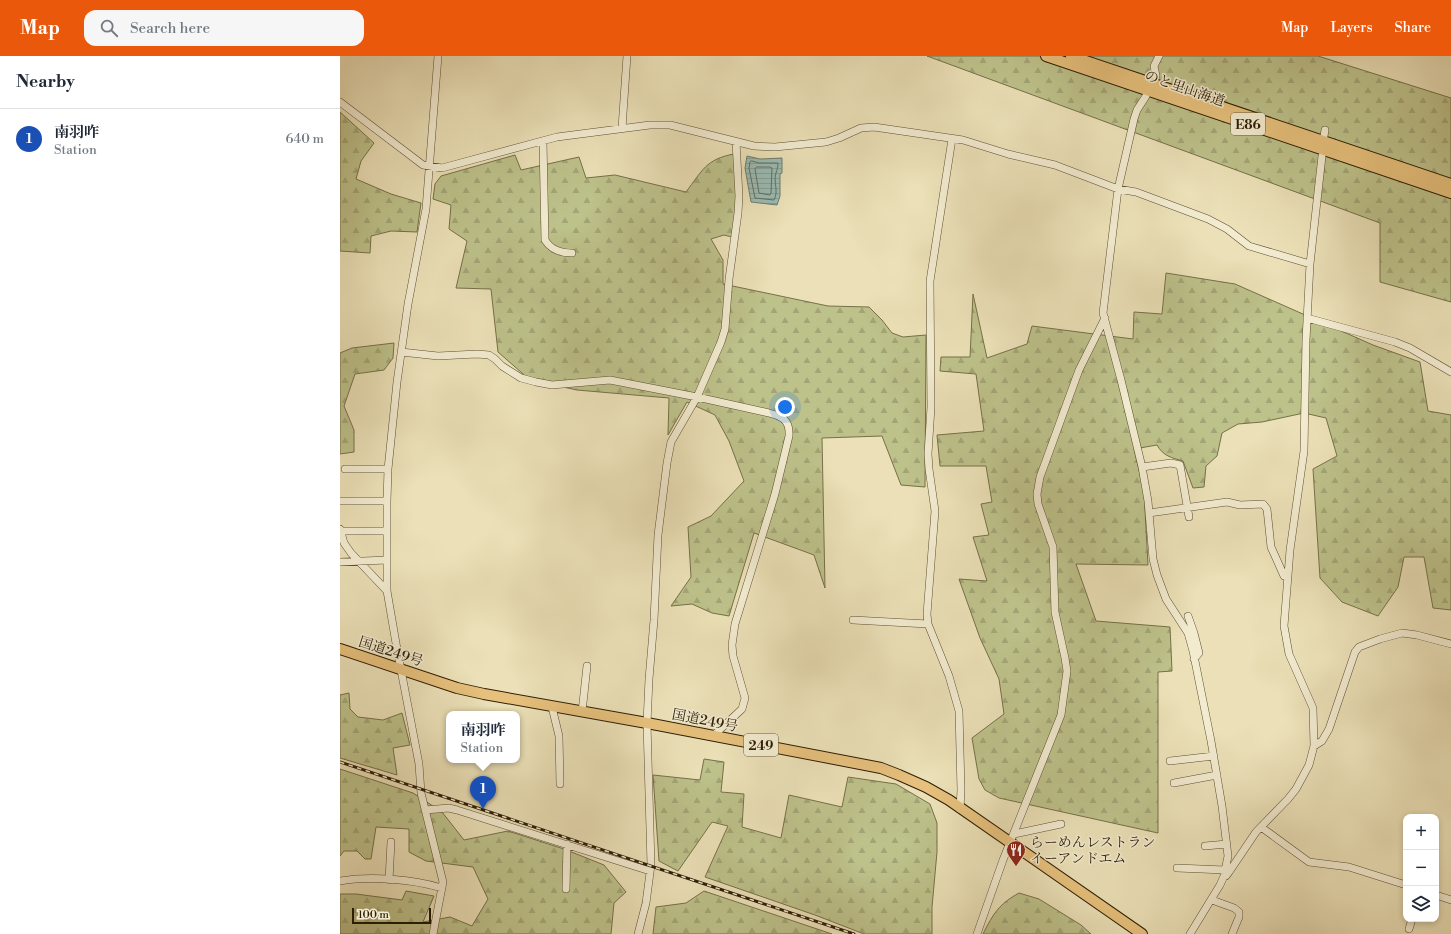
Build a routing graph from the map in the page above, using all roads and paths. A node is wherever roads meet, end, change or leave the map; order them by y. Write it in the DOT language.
graph roads {
  1 [pos="438,56"];
  2 [pos="627,56"];
  3 [pos="1046,56"];
  4 [pos="1071,56"];
  5 [pos="1159,56"];
  6 [pos="1154,79"];
  7 [pos="1146,96"];
  8 [pos="340,102"];
  9 [pos="622,128"];
  10 [pos="952,139"];
  11 [pos="543,141"];
  12 [pos="736,142"];
  13 [pos="1322,156"];
  14 [pos="430,166"];
  15 [pos="1451,184"];
  16 [pos="1118,188"];
  17 [pos="1451,192"];
  18 [pos="572,253"];
  19 [pos="1310,264"];
  20 [pos="1105,318"];
  21 [pos="1307,318"];
  22 [pos="401,352"];
  23 [pos="1451,372"];
  24 [pos="697,397"];
  25 [pos="1142,467"];
  26 [pos="345,469"];
  27 [pos="388,469"];
  28 [pos="340,501"];
  29 [pos="387,501"];
  30 [pos="1187,507"];
  31 [pos="1149,513"];
  32 [pos="1189,517"];
  33 [pos="340,530"];
  34 [pos="387,531"];
  35 [pos="387,560"];
  36 [pos="358,561"];
  37 [pos="340,562"];
  38 [pos="1288,576"];
  39 [pos="387,591"];
  40 [pos="1188,616"];
  41 [pos="853,620"];
  42 [pos="928,624"];
  43 [pos="1451,644"];
  44 [pos="340,649"];
  45 [pos="1194,659"];
  46 [pos="587,666"];
  47 [pos="400,669"];
  48 [pos="552,707"];
  49 [pos="582,712"];
  50 [pos="647,723"];
  51 [pos="713,736"];
  52 [pos="1314,746"];
  53 [pos="1214,756"];
  54 [pos="1170,761"];
  55 [pos="1217,776"];
  56 [pos="1174,783"];
  57 [pos="560,784"];
  58 [pos="960,808"];
  59 [pos="426,810"];
  60 [pos="1061,824"];
  61 [pos="1261,827"];
  62 [pos="1012,838"];
  63 [pos="391,842"];
  64 [pos="567,844"];
  65 [pos="1227,844"];
  66 [pos="1206,846"];
  67 [pos="1177,868"];
  68 [pos="650,871"];
  69 [pos="1224,873"];
  70 [pos="389,880"];
  71 [pos="340,881"];
  72 [pos="1403,884"];
  73 [pos="442,888"];
  74 [pos="566,889"];
  75 [pos="1439,896"];
  76 [pos="1212,900"];
  77 [pos="1451,900"];
  78 [pos="1411,922"];
  79 [pos="1409,929"];
  80 [pos="433,934"];
  81 [pos="638,934"];
  82 [pos="977,934"];
  83 [pos="1142,934"];
  84 [pos="1190,934"];
  85 [pos="1232,934"];
  1 -- 14 [label="street"];
  2 -- 9 [label="street"];
  3 -- 17 [label="highway, のと里山海道 / E86"];
  4 -- 15 [label="highway, のと里山海道 / E86"];
  5 -- 6 [label="street"];
  7 -- 16 [label="street"];
  8 -- 14 [label="street"];
  9 -- 11 [label="street"];
  9 -- 12 [label="street"];
  10 -- 12 [label="street"];
  10 -- 16 [label="street"];
  10 -- 42 [label="street"];
  11 -- 14 [label="street"];
  11 -- 18 [label="street"];
  12 -- 24 [label="street"];
  13 -- 19 [label="street"];
  14 -- 22 [label="street"];
  16 -- 19 [label="street"];
  16 -- 20 [label="street"];
  19 -- 21 [label="street"];
  20 -- 25 [label="street"];
  20 -- 62 [label="street"];
  21 -- 23 [label="street"];
  21 -- 38 [label="street"];
  22 -- 24 [label="street"];
  22 -- 27 [label="street"];
  24 -- 50 [label="street"];
  24 -- 51 [label="street"];
  25 -- 30 [label="street"];
  25 -- 31 [label="street"];
  26 -- 27 [label="street"];
  27 -- 29 [label="street"];
  28 -- 29 [label="street"];
  29 -- 34 [label="street"];
  30 -- 31 [label="street"];
  30 -- 32 [label="street"];
  30 -- 38 [label="street"];
  31 -- 45 [label="street"];
  33 -- 34 [label="street"];
  33 -- 36 [label="street"];
  34 -- 35 [label="street"];
  35 -- 36 [label="street"];
  35 -- 39 [label="street"];
  36 -- 37 [label="street"];
  36 -- 39 [label="street"];
  38 -- 52 [label="street"];
  39 -- 47 [label="street"];
  40 -- 45 [label="street"];
  41 -- 42 [label="street"];
  42 -- 58 [label="street"];
  43 -- 52 [label="street"];
  44 -- 47 [label="highway, 国道249号 / 249"];
  45 -- 53 [label="street"];
  46 -- 49 [label="street"];
  47 -- 48 [label="highway, 国道249号 / 249"];
  47 -- 59 [label="street"];
  48 -- 49 [label="highway, 国道249号 / 249"];
  48 -- 57 [label="street"];
  49 -- 50 [label="highway, 国道249号 / 249"];
  50 -- 51 [label="highway, 国道249号 / 249"];
  50 -- 68 [label="street"];
  51 -- 58 [label="highway, 国道249号 / 249"];
  52 -- 61 [label="street"];
  53 -- 54 [label="street"];
  53 -- 55 [label="street"];
  55 -- 56 [label="street"];
  55 -- 65 [label="street"];
  58 -- 62 [label="highway, 国道249号 / 249"];
  59 -- 64 [label="street"];
  59 -- 73 [label="street"];
  60 -- 62 [label="street"];
  61 -- 69 [label="street"];
  61 -- 72 [label="street"];
  62 -- 82 [label="street"];
  62 -- 83 [label="highway, 国道249号 / 249"];
  63 -- 70 [label="street"];
  64 -- 68 [label="street"];
  64 -- 74 [label="street"];
  65 -- 66 [label="street"];
  65 -- 69 [label="street"];
  67 -- 69 [label="street"];
  68 -- 81 [label="street"];
  69 -- 76 [label="street"];
  70 -- 71 [label="street"];
  70 -- 73 [label="street"];
  73 -- 80 [label="street"];
  75 -- 77 [label="street"];
  76 -- 84 [label="street"];
  76 -- 85 [label="street"];
  78 -- 79 [label="street"];
}
